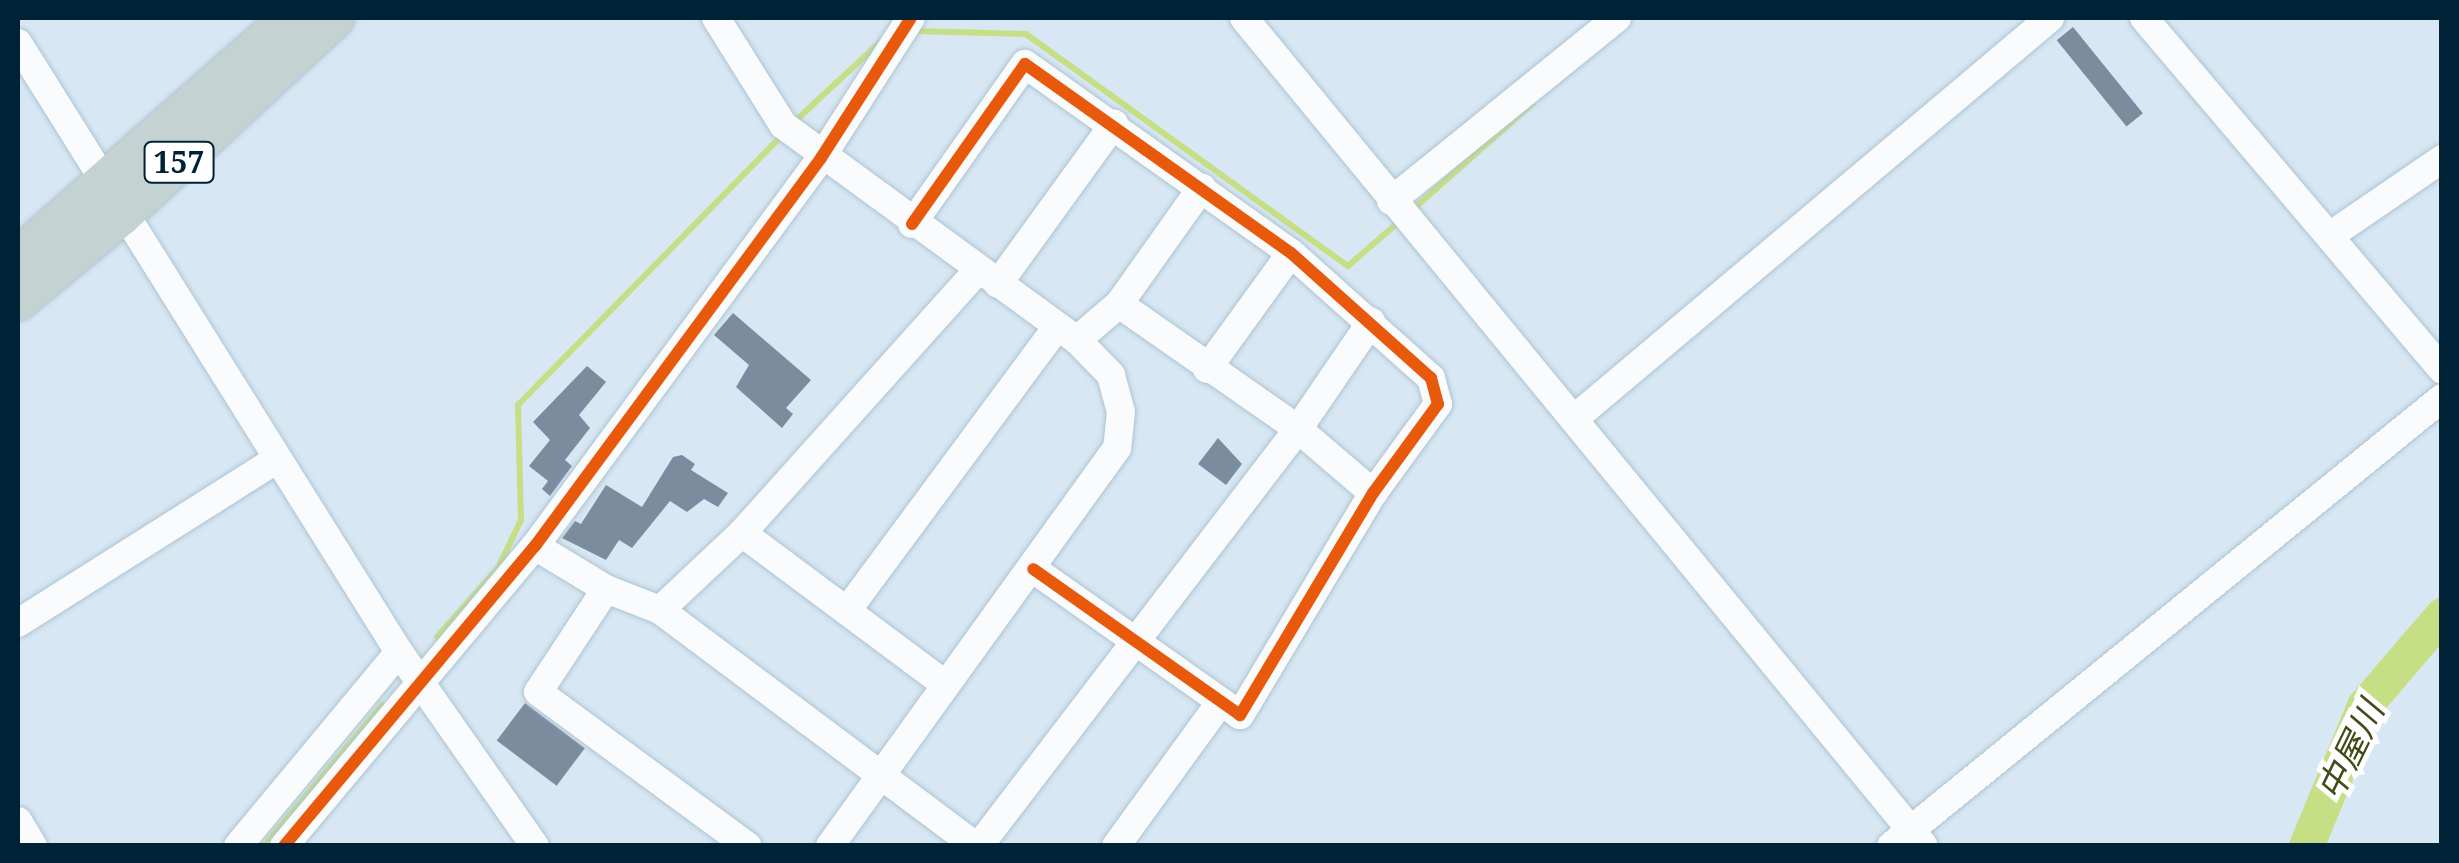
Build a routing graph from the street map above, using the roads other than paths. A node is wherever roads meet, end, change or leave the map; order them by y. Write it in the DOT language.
graph roads {
  1 [pos="290,18"];
  2 [pos="334,18"];
  3 [pos="716,18"];
  4 [pos="911,18"];
  5 [pos="1244,18"];
  6 [pos="1618,18"];
  7 [pos="2050,18"];
  8 [pos="2144,18"];
  9 [pos="18,43"];
  10 [pos="1114,124"];
  11 [pos="821,158"];
  12 [pos="2442,159"];
  13 [pos="1202,187"];
  14 [pos="111,201"];
  15 [pos="1400,211"];
  16 [pos="912,224"];
  17 [pos="2331,235"];
  18 [pos="1291,253"];
  19 [pos="18,258"];
  20 [pos="988,277"];
  21 [pos="18,300"];
  22 [pos="1120,304"];
  23 [pos="1371,322"];
  24 [pos="1066,334"];
  25 [pos="1207,369"];
  26 [pos="2442,370"];
  27 [pos="2442,398"];
  28 [pos="1576,418"];
  29 [pos="1298,429"];
  30 [pos="277,459"];
  31 [pos="1374,493"];
  32 [pos="742,533"];
  33 [pos="535,546"];
  34 [pos="1033,569"];
  35 [pos="606,589"];
  36 [pos="849,608"];
  37 [pos="660,610"];
  38 [pos="18,623"];
  39 [pos="1133,638"];
  40 [pos="399,652"];
  41 [pos="946,685"];
  42 [pos="422,686"];
  43 [pos="1220,703"];
  44 [pos="879,776"];
  45 [pos="18,821"];
  46 [pos="1908,840"];
  47 [pos="33,846"];
  48 [pos="238,846"];
  49 [pos="284,846"];
  50 [pos="535,846"];
  51 [pos="748,846"];
  52 [pos="830,846"];
  53 [pos="977,846"];
  54 [pos="1116,846"];
  1 -- 14 [label="highway, 157"];
  2 -- 14 [label="highway, 157"];
  3 -- 11 [label="street"];
  4 -- 11 [label="street"];
  5 -- 15 [label="street"];
  6 -- 15 [label="street"];
  7 -- 28 [label="street"];
  8 -- 17 [label="street"];
  9 -- 14 [label="street"];
  10 -- 13 [label="street"];
  10 -- 16 [label="street"];
  10 -- 20 [label="street"];
  11 -- 16 [label="street"];
  11 -- 33 [label="street"];
  12 -- 17 [label="street"];
  13 -- 18 [label="street"];
  13 -- 22 [label="street"];
  14 -- 19 [label="highway, 157"];
  14 -- 21 [label="highway, 157"];
  14 -- 30 [label="street"];
  15 -- 28 [label="street"];
  16 -- 20 [label="street"];
  17 -- 26 [label="street"];
  18 -- 23 [label="street"];
  18 -- 25 [label="street"];
  20 -- 24 [label="street"];
  20 -- 32 [label="street"];
  22 -- 24 [label="street"];
  22 -- 25 [label="street"];
  23 -- 29 [label="street"];
  23 -- 31 [label="street"];
  24 -- 34 [label="street"];
  24 -- 36 [label="street"];
  25 -- 29 [label="street"];
  27 -- 46 [label="street"];
  28 -- 46 [label="street"];
  29 -- 31 [label="street"];
  29 -- 39 [label="street"];
  30 -- 38 [label="street"];
  30 -- 40 [label="street"];
  31 -- 43 [label="street"];
  32 -- 36 [label="street"];
  32 -- 37 [label="street"];
  33 -- 35 [label="street"];
  33 -- 42 [label="street"];
  34 -- 39 [label="street"];
  34 -- 41 [label="street"];
  35 -- 37 [label="street"];
  35 -- 51 [label="street"];
  36 -- 41 [label="street"];
  37 -- 44 [label="street"];
  39 -- 43 [label="street"];
  39 -- 53 [label="street"];
  40 -- 42 [label="street"];
  40 -- 48 [label="street"];
  41 -- 44 [label="street"];
  42 -- 49 [label="street"];
  42 -- 50 [label="street"];
  43 -- 54 [label="street"];
  44 -- 52 [label="street"];
  44 -- 53 [label="street"];
  45 -- 47 [label="street"];
}
